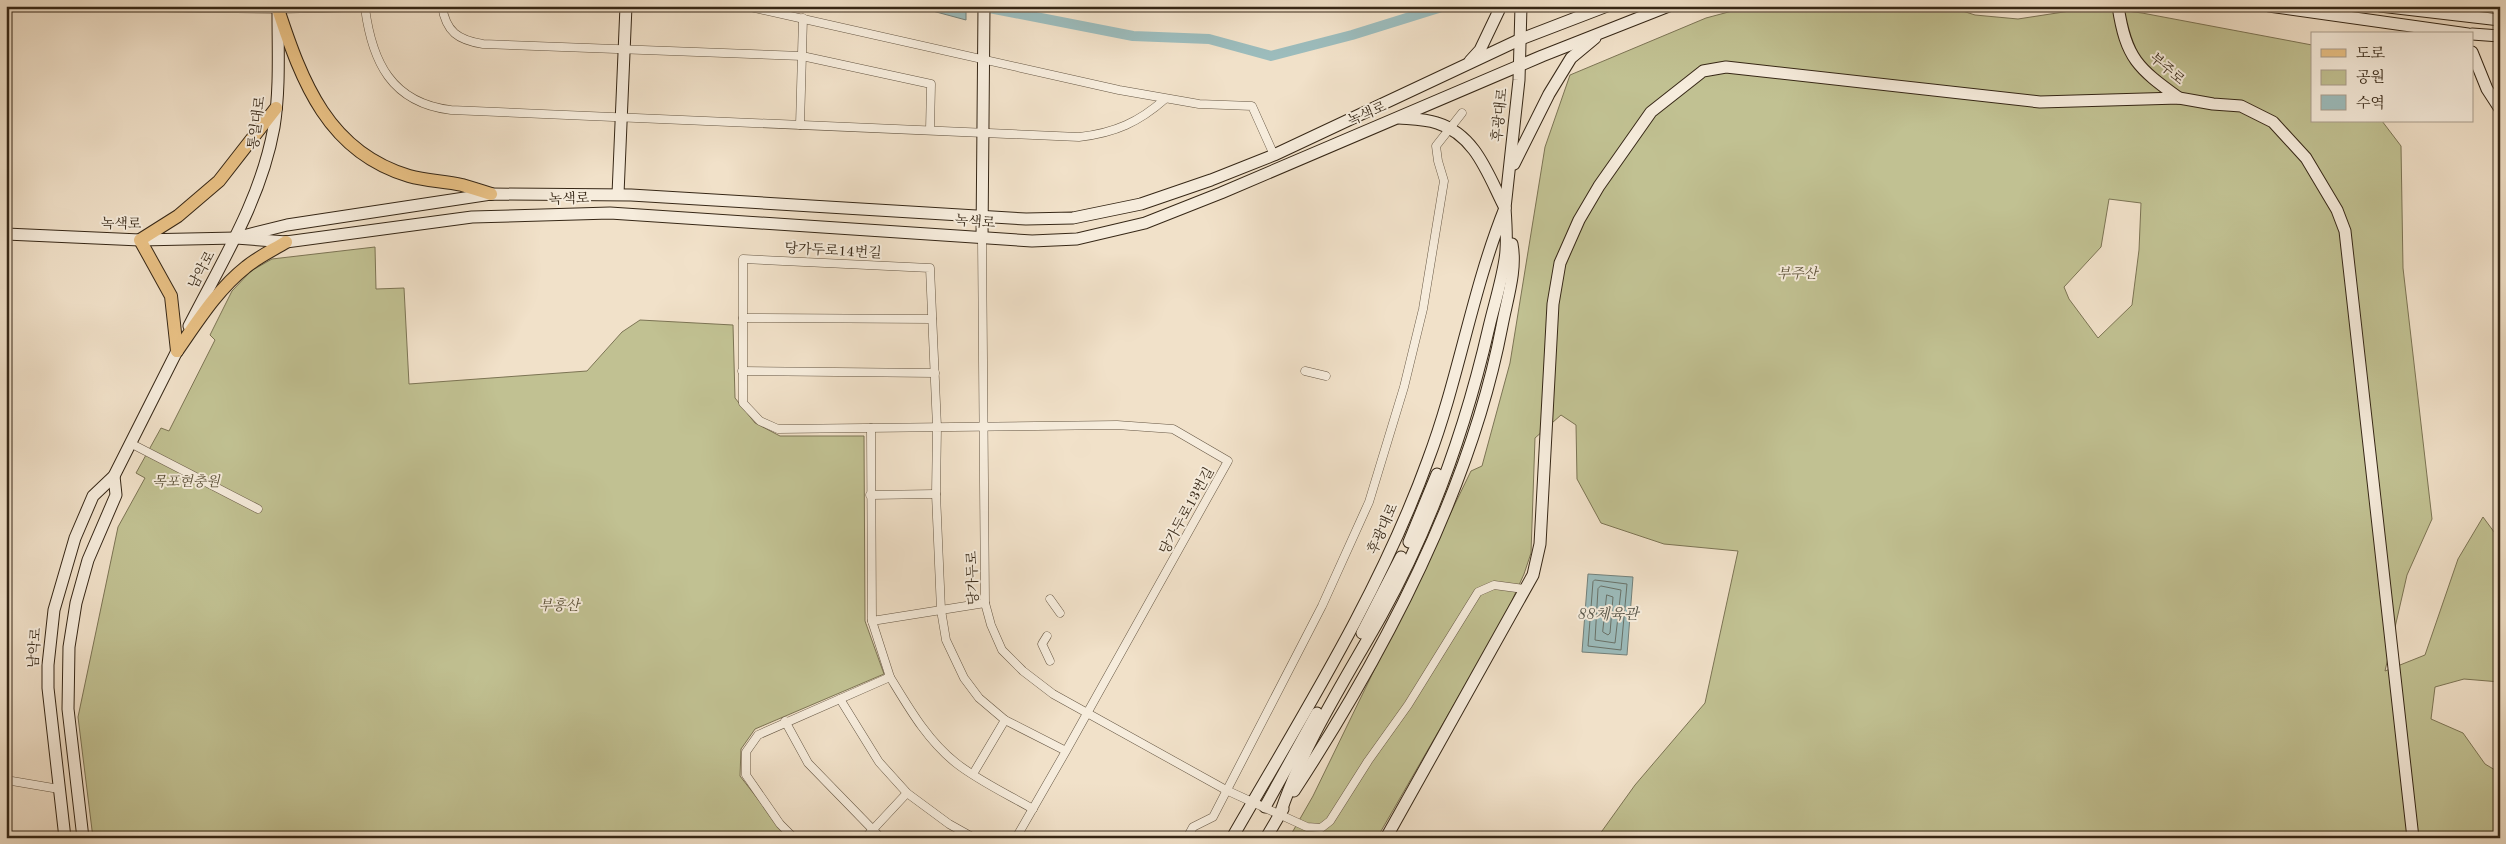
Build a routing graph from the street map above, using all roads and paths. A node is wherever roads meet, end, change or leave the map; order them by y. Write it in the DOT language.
graph roads {
  1 [pos="52,6"];
  2 [pos="410,6"];
  3 [pos="442,6"];
  4 [pos="626,6"];
  5 [pos="746,6"];
  6 [pos="984,6"];
  7 [pos="1501,6"];
  8 [pos="1521,6"];
  9 [pos="1669,6"];
  10 [pos="2118,6"];
  11 [pos="2269,6"];
  12 [pos="2380,6"];
  13 [pos="1600,7"];
  14 [pos="278,8"];
  15 [pos="365,8"];
  16 [pos="2446,11"];
  17 [pos="803,18"];
  18 [pos="2500,20"];
  19 [pos="1603,32"];
  20 [pos="2452,32"];
  21 [pos="2464,32"];
  22 [pos="2474,34"];
  23 [pos="2500,36"];
  24 [pos="1521,40"];
  25 [pos="624,50"];
  26 [pos="984,54"];
  27 [pos="802,56"];
  28 [pos="2474,57"];
  29 [pos="1466,64"];
  30 [pos="1519,66"];
  31 [pos="2179,98"];
  32 [pos="1166,99"];
  33 [pos="276,108"];
  34 [pos="2500,109"];
  35 [pos="1462,113"];
  36 [pos="622,117"];
  37 [pos="1397,118"];
  38 [pos="800,124"];
  39 [pos="1450,128"];
  40 [pos="930,130"];
  41 [pos="982,132"];
  42 [pos="1274,155"];
  43 [pos="1510,172"];
  44 [pos="491,194"];
  45 [pos="618,194"];
  46 [pos="1505,208"];
  47 [pos="981,216"];
  48 [pos="6,234"];
  49 [pos="236,238"];
  50 [pos="982,238"];
  51 [pos="140,240"];
  52 [pos="286,242"];
  53 [pos="743,318"];
  54 [pos="932,319"];
  55 [pos="177,351"];
  56 [pos="1305,370"];
  57 [pos="742,371"];
  58 [pos="935,373"];
  59 [pos="1326,376"];
  60 [pos="937,426"];
  61 [pos="985,426"];
  62 [pos="871,428"];
  63 [pos="130,443"];
  64 [pos="114,476"];
  65 [pos="936,494"];
  66 [pos="870,495"];
  67 [pos="258,509"];
  68 [pos="1524,590"];
  69 [pos="1050,599"];
  70 [pos="985,603"];
  71 [pos="941,610"];
  72 [pos="1060,613"];
  73 [pos="872,621"];
  74 [pos="1047,636"];
  75 [pos="1050,660"];
  76 [pos="890,677"];
  77 [pos="840,699"];
  78 [pos="1087,715"];
  79 [pos="1005,720"];
  80 [pos="785,721"];
  81 [pos="1066,751"];
  82 [pos="973,774"];
  83 [pos="6,780"];
  84 [pos="59,789"];
  85 [pos="1226,790"];
  86 [pos="907,793"];
  87 [pos="1253,801"];
  88 [pos="1265,807"];
  89 [pos="1033,809"];
  90 [pos="1280,814"];
  91 [pos="873,831"];
  92 [pos="65,838"];
  93 [pos="83,838"];
  94 [pos="794,838"];
  95 [pos="865,838"];
  96 [pos="881,838"];
  97 [pos="974,838"];
  98 [pos="1016,838"];
  99 [pos="1186,838"];
  100 [pos="1232,838"];
  101 [pos="1266,838"];
  102 [pos="1386,838"];
  103 [pos="2413,838"];
  1 -- 14 [label="street"];
  2 -- 15 [label="street"];
  3 -- 25 [label="street"];
  4 -- 25 [label="street"];
  5 -- 17 [label="street"];
  6 -- 26 [label="street"];
  7 -- 29 [label="street"];
  8 -- 24 [label="street, 후광대로"];
  9 -- 19 [label="street, 녹색로"];
  10 -- 31 [label="street, 부주로"];
  11 -- 20 [label="street"];
  12 -- 16 [label="street"];
  13 -- 24 [label="street, 녹색로"];
  14 -- 15 [label="street"];
  14 -- 33 [label="street, 통일대로"];
  14 -- 44 [label="main road"];
  15 -- 36 [label="street"];
  16 -- 18 [label="street"];
  16 -- 21 [label="street"];
  17 -- 26 [label="street"];
  17 -- 27 [label="street"];
  19 -- 30 [label="street, 녹색로"];
  19 -- 43 [label="street"];
  22 -- 23 [label="street"];
  24 -- 29 [label="street, 녹색로"];
  24 -- 30 [label="street, 후광대로"];
  25 -- 27 [label="street"];
  25 -- 36 [label="street"];
  26 -- 32 [label="street"];
  26 -- 41 [label="street"];
  27 -- 38 [label="street"];
  27 -- 40 [label="street"];
  28 -- 34 [label="street"];
  29 -- 42 [label="street, 녹색로"];
  30 -- 37 [label="street, 녹색로"];
  30 -- 43 [label="street, 후광대로"];
  31 -- 68 [label="street"];
  31 -- 103 [label="street"];
  32 -- 41 [label="street"];
  32 -- 42 [label="street"];
  33 -- 49 [label="street, 통일대로"];
  33 -- 51 [label="main road"];
  35 -- 39 [label="street"];
  36 -- 38 [label="street"];
  36 -- 45 [label="street"];
  37 -- 39 [label="street"];
  37 -- 50 [label="street, 녹색로"];
  38 -- 40 [label="street"];
  39 -- 46 [label="street"];
  39 -- 85 [label="street"];
  40 -- 41 [label="street"];
  41 -- 47 [label="street"];
  42 -- 47 [label="street, 녹색로"];
  43 -- 46 [label="street, 후광대로"];
  44 -- 45 [label="street, 녹색로"];
  44 -- 49 [label="street, 녹색로"];
  45 -- 47 [label="street, 녹색로"];
  46 -- 87 [label="street, 후광대로"];
  46 -- 88 [label="street, 후광대로"];
  46 -- 90 [label="street, 후광대로"];
  47 -- 50 [label="street"];
  48 -- 51 [label="street, 녹색로"];
  49 -- 51 [label="street, 녹색로"];
  49 -- 52 [label="street, 녹색로"];
  49 -- 55 [label="street, 남악로"];
  50 -- 52 [label="street, 녹색로"];
  50 -- 61 [label="street, 당가두로"];
  51 -- 55 [label="main road"];
  52 -- 55 [label="main road"];
  53 -- 54 [label="street"];
  53 -- 54 [label="street, 당가두로14번길"];
  53 -- 57 [label="street, 당가두로14번길"];
  54 -- 58 [label="street, 당가두로14번길"];
  55 -- 63 [label="street, 남악로"];
  56 -- 59 [label="street"];
  57 -- 58 [label="street"];
  57 -- 62 [label="street, 당가두로14번길"];
  58 -- 60 [label="street, 당가두로14번길"];
  60 -- 61 [label="street"];
  60 -- 62 [label="street, 당가두로14번길"];
  60 -- 65 [label="street"];
  61 -- 70 [label="street, 당가두로"];
  61 -- 78 [label="street, 당가두로13번길"];
  62 -- 66 [label="street"];
  63 -- 64 [label="street, 남악로"];
  63 -- 67 [label="street"];
  64 -- 84 [label="street, 남악로"];
  64 -- 93 [label="street, 남악로"];
  65 -- 66 [label="street"];
  65 -- 71 [label="street"];
  66 -- 73 [label="street"];
  68 -- 90 [label="street, 당가두로"];
  68 -- 102 [label="street"];
  69 -- 72 [label="street"];
  70 -- 71 [label="street"];
  70 -- 78 [label="street, 당가두로"];
  71 -- 73 [label="street"];
  71 -- 79 [label="street"];
  73 -- 76 [label="street"];
  74 -- 75 [label="street"];
  76 -- 77 [label="street"];
  76 -- 82 [label="street"];
  77 -- 80 [label="street"];
  77 -- 86 [label="street"];
  78 -- 81 [label="street"];
  78 -- 85 [label="street, 당가두로"];
  79 -- 81 [label="street"];
  79 -- 82 [label="street"];
  80 -- 91 [label="street"];
  80 -- 94 [label="street"];
  81 -- 89 [label="street"];
  82 -- 89 [label="street"];
  83 -- 84 [label="street"];
  84 -- 92 [label="street, 남악로"];
  85 -- 87 [label="street, 당가두로"];
  85 -- 99 [label="street"];
  86 -- 91 [label="street"];
  86 -- 97 [label="street"];
  87 -- 88 [label="street, 당가두로"];
  87 -- 100 [label="street, 후광대로"];
  88 -- 90 [label="street, 당가두로"];
  89 -- 98 [label="street"];
  90 -- 101 [label="street, 후광대로"];
  91 -- 95 [label="street"];
  91 -- 96 [label="street"];
}
